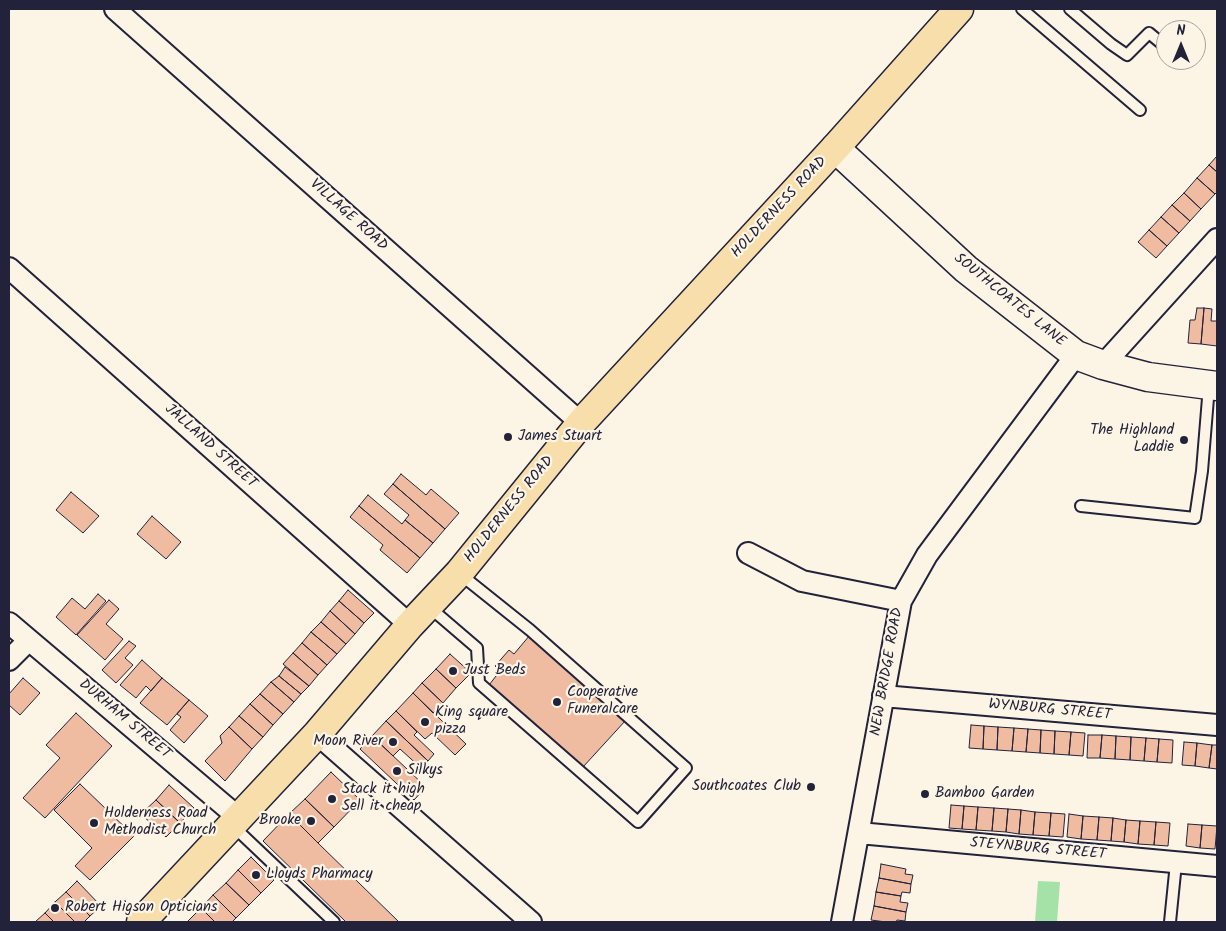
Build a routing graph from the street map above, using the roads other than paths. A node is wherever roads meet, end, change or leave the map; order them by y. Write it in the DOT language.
graph roads {
  1 [pos="115,9"];
  2 [pos="960,9"];
  3 [pos="1022,9"];
  4 [pos="1070,9"];
  5 [pos="1156,39"];
  6 [pos="1140,110"];
  7 [pos="835,148"];
  8 [pos="1217,239"];
  9 [pos="9,268"];
  10 [pos="1076,355"];
  11 [pos="1103,365"];
  12 [pos="1213,385"];
  13 [pos="581,423"];
  14 [pos="1081,506"];
  15 [pos="748,554"];
  16 [pos="459,573"];
  17 [pos="901,601"];
  18 [pos="428,606"];
  19 [pos="9,623"];
  20 [pos="410,626"];
  21 [pos="28,640"];
  22 [pos="9,660"];
  23 [pos="883,696"];
  24 [pos="1217,725"];
  25 [pos="317,734"];
  26 [pos="235,821"];
  27 [pos="860,833"];
  28 [pos="1176,862"];
  29 [pos="1217,866"];
  30 [pos="141,922"];
  31 [pos="334,922"];
  32 [pos="531,922"];
  33 [pos="842,922"];
  34 [pos="1170,922"];
  1 -- 13 [label="street, VILLAGE ROAD"];
  2 -- 7 [label="highway, HOLDERNESS ROAD"];
  3 -- 6 [label="lane"];
  4 -- 5 [label="lane"];
  7 -- 10 [label="street, SOUTHCOATES LANE"];
  7 -- 13 [label="highway, HOLDERNESS ROAD"];
  8 -- 11 [label="street"];
  9 -- 20 [label="street, JALLAND STREET"];
  10 -- 11 [label="street, SOUTHCOATES LANE"];
  10 -- 17 [label="street, NEW BRIDGE ROAD"];
  11 -- 12 [label="street, SOUTHCOATES LANE"];
  12 -- 14 [label="lane"];
  13 -- 16 [label="highway, HOLDERNESS ROAD"];
  15 -- 17 [label="street"];
  16 -- 18 [label="highway, HOLDERNESS ROAD"];
  16 -- 18 [label="lane"];
  17 -- 23 [label="street, NEW BRIDGE ROAD"];
  18 -- 20 [label="highway, HOLDERNESS ROAD"];
  19 -- 21 [label="street, DURHAM STREET"];
  20 -- 25 [label="highway, HOLDERNESS ROAD"];
  21 -- 22 [label="street"];
  21 -- 26 [label="street, DURHAM STREET"];
  23 -- 24 [label="street, WYNBURG STREET"];
  23 -- 27 [label="street, NEW BRIDGE ROAD"];
  25 -- 26 [label="highway, HOLDERNESS ROAD"];
  25 -- 32 [label="street"];
  26 -- 30 [label="highway, HOLDERNESS ROAD"];
  26 -- 31 [label="lane"];
  27 -- 28 [label="street, STEYNBURG STREET"];
  27 -- 33 [label="street, NEW BRIDGE ROAD"];
  28 -- 29 [label="street, STEYNBURG STREET"];
  28 -- 34 [label="lane"];
}
